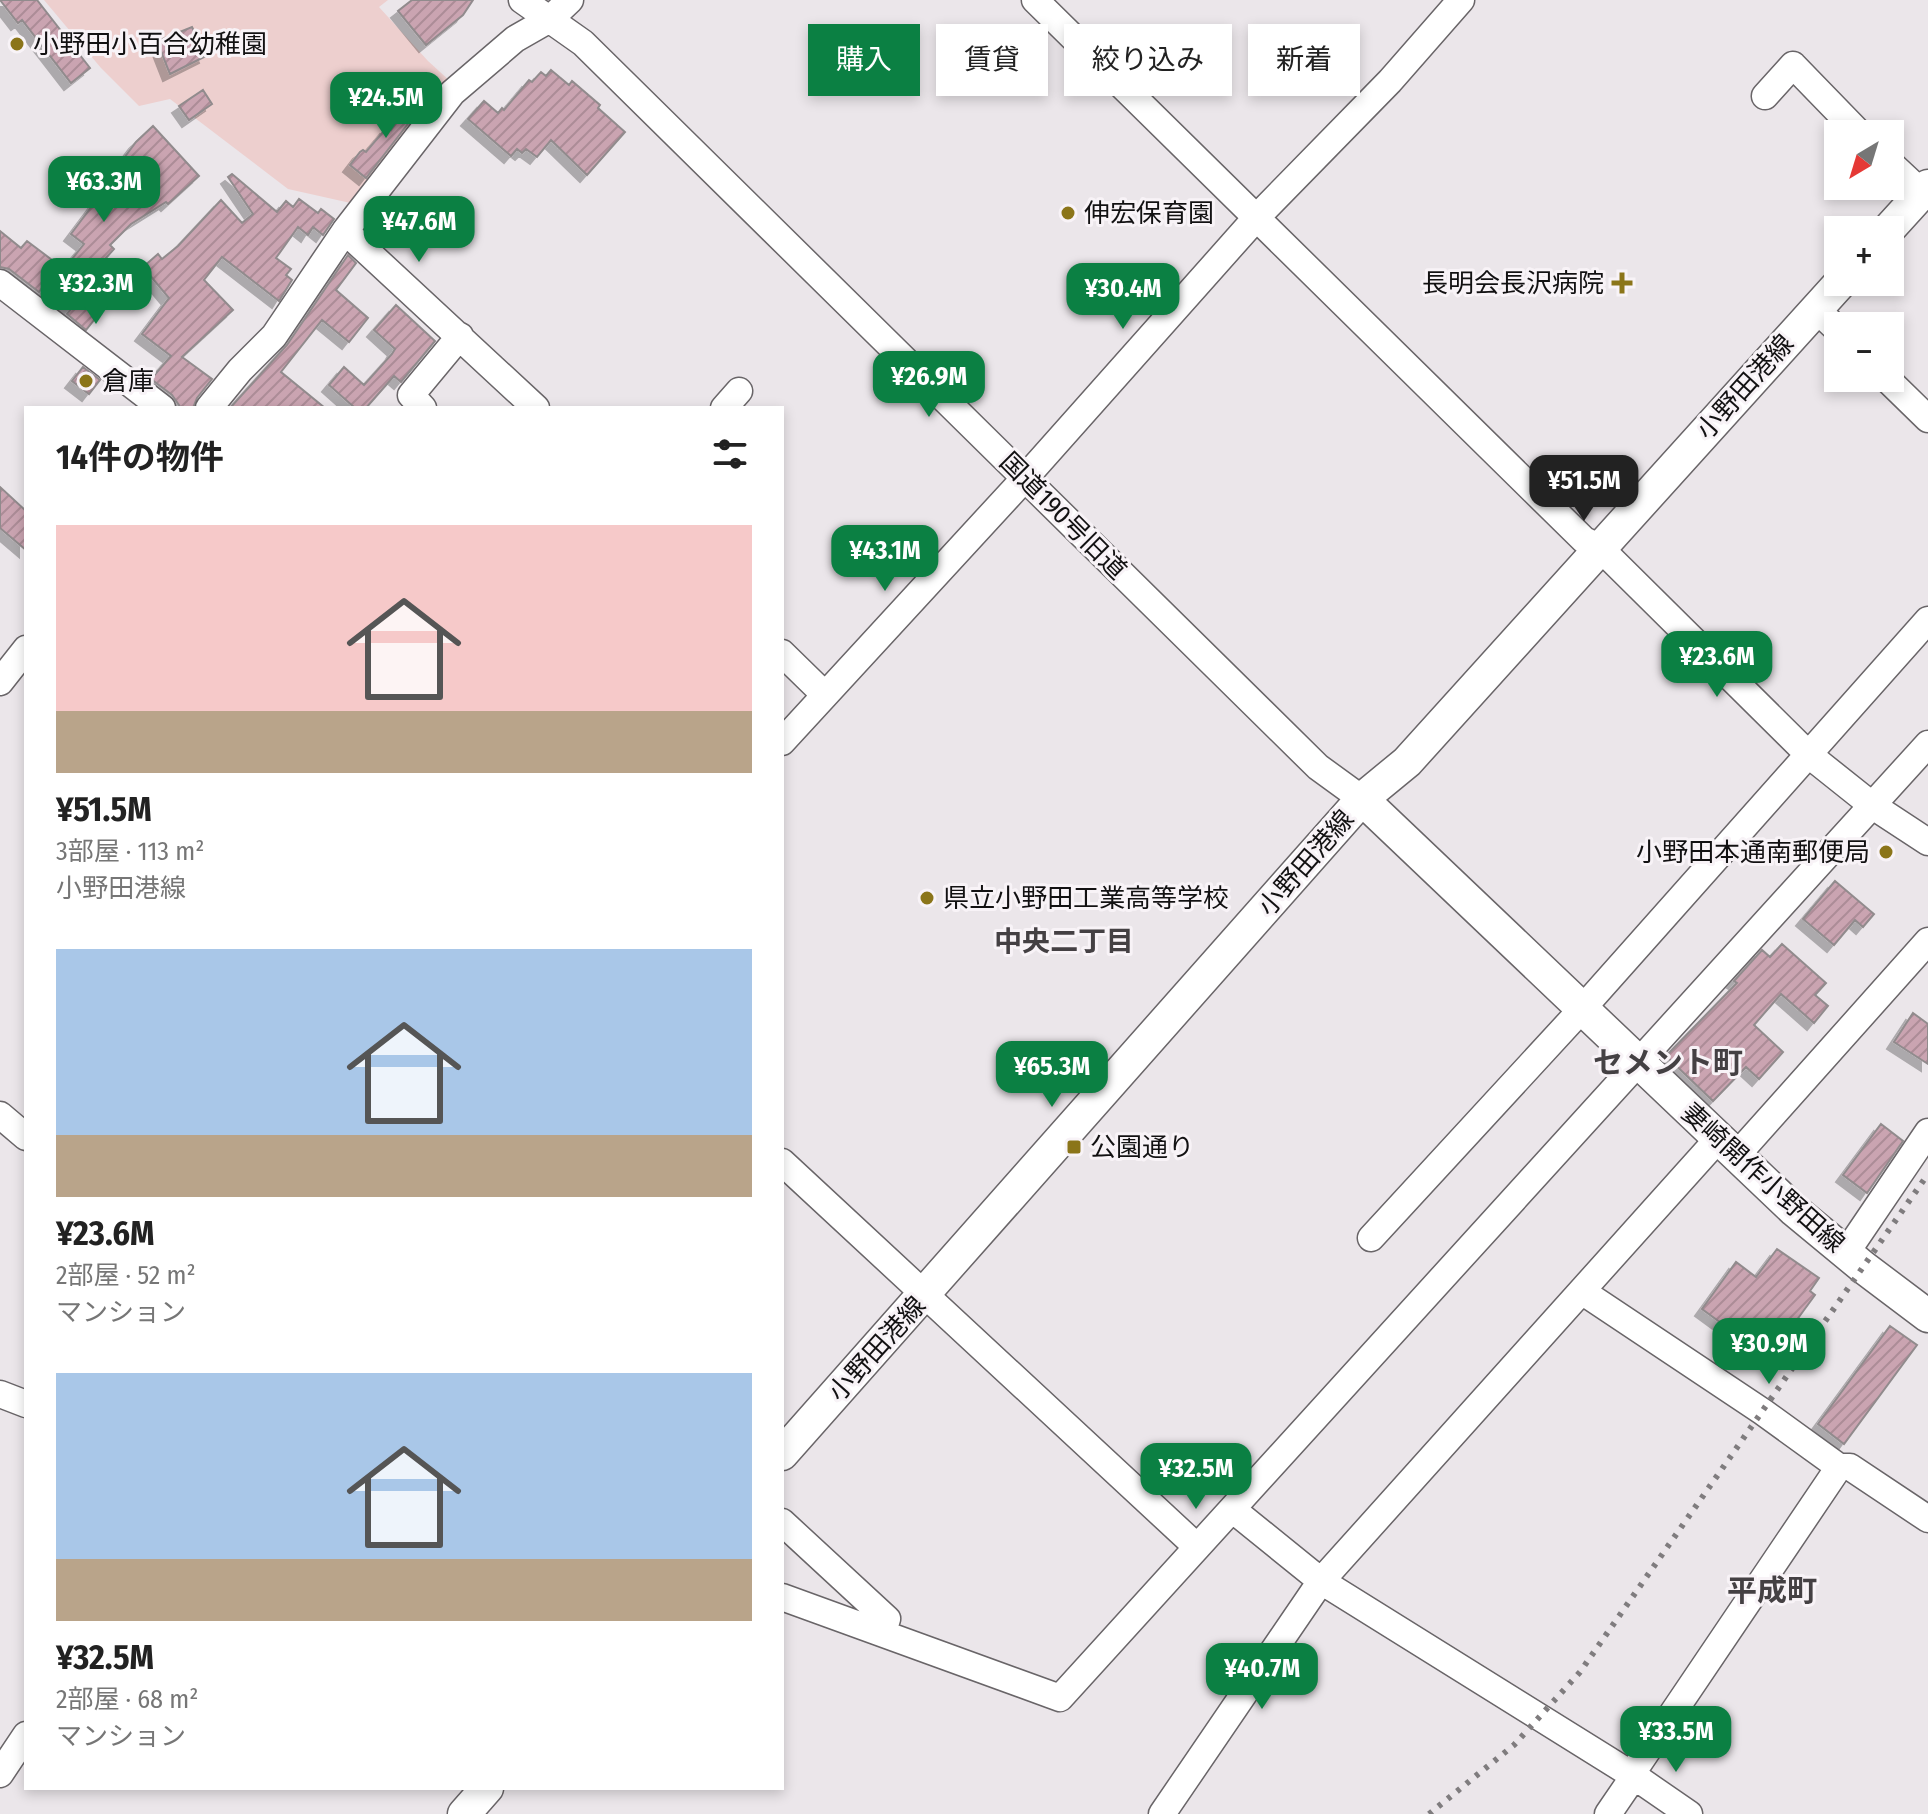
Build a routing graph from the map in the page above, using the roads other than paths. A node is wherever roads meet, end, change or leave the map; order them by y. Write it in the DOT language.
graph roads {
  1 [pos="522,0"];
  2 [pos="570,0"];
  3 [pos="1035,0"];
  4 [pos="1461,0"];
  5 [pos="550,19"];
  6 [pos="1765,96"];
  7 [pos="1846,120"];
  8 [pos="1904,174"];
  9 [pos="1925,190"];
  10 [pos="1901,216"];
  11 [pos="1257,217"];
  12 [pos="345,231"];
  13 [pos="0,283"];
  14 [pos="1824,323"];
  15 [pos="460,336"];
  16 [pos="1900,392"];
  17 [pos="159,406"];
  18 [pos="211,406"];
  19 [pos="419,406"];
  20 [pos="534,406"];
  21 [pos="1928,419"];
  22 [pos="1025,478"];
  23 [pos="1600,548"];
  24 [pos="1928,620"];
  25 [pos="24,652"];
  26 [pos="784,655"];
  27 [pos="0,682"];
  28 [pos="825,695"];
  29 [pos="784,740"];
  30 [pos="1928,744"];
  31 [pos="1809,755"];
  32 [pos="1362,799"];
  33 [pos="1873,806"];
  34 [pos="1928,842"];
  35 [pos="1928,941"];
  36 [pos="1582,1009"];
  37 [pos="1637,1062"];
  38 [pos="0,1115"];
  39 [pos="1928,1132"];
  40 [pos="24,1135"];
  41 [pos="1727,1148"];
  42 [pos="784,1164"];
  43 [pos="1371,1238"];
  44 [pos="1846,1253"];
  45 [pos="1583,1292"];
  46 [pos="925,1296"];
  47 [pos="1928,1316"];
  48 [pos="0,1394"];
  49 [pos="24,1403"];
  50 [pos="784,1452"];
  51 [pos="1839,1467"];
  52 [pos="1232,1509"];
  53 [pos="1928,1519"];
  54 [pos="784,1524"];
  55 [pos="1197,1547"];
  56 [pos="1321,1581"];
  57 [pos="784,1598"];
  58 [pos="883,1632"];
  59 [pos="24,1738"];
  60 [pos="0,1774"];
  61 [pos="1634,1776"];
  62 [pos="485,1790"];
  63 [pos="464,1814"];
  64 [pos="1162,1814"];
  65 [pos="1608,1814"];
  66 [pos="1689,1814"];
  1 -- 5 [label="street, 国道190号旧道"];
  2 -- 5 [label="street"];
  3 -- 11 [label="street"];
  4 -- 11 [label="street"];
  5 -- 12 [label="street"];
  5 -- 22 [label="street, 国道190号旧道"];
  6 -- 7 [label="street"];
  8 -- 9 [label="street"];
  9 -- 10 [label="main road"];
  11 -- 22 [label="street"];
  11 -- 23 [label="street"];
  12 -- 15 [label="street"];
  12 -- 18 [label="street"];
  13 -- 17 [label="street"];
  14 -- 23 [label="main road, 小野田港線"];
  15 -- 19 [label="street"];
  15 -- 20 [label="street"];
  16 -- 21 [label="street"];
  22 -- 28 [label="street"];
  22 -- 32 [label="street, 国道190号旧道"];
  23 -- 31 [label="street"];
  23 -- 32 [label="main road, 小野田港線"];
  24 -- 31 [label="street"];
  25 -- 27 [label="street"];
  26 -- 28 [label="street"];
  28 -- 29 [label="street"];
  30 -- 33 [label="street"];
  31 -- 33 [label="street"];
  31 -- 36 [label="street"];
  32 -- 36 [label="main road, 妻崎開作小野田線"];
  32 -- 46 [label="main road, 小野田港線"];
  33 -- 34 [label="street"];
  33 -- 37 [label="street"];
  35 -- 41 [label="street"];
  36 -- 37 [label="main road, 妻崎開作小野田線"];
  36 -- 43 [label="street"];
  37 -- 41 [label="main road, 妻崎開作小野田線"];
  37 -- 52 [label="street"];
  38 -- 40 [label="street"];
  39 -- 44 [label="street"];
  41 -- 44 [label="main road, 妻崎開作小野田線"];
  41 -- 45 [label="street"];
  42 -- 46 [label="street"];
  44 -- 47 [label="main road, 妻崎開作小野田線"];
  45 -- 51 [label="street"];
  45 -- 56 [label="street"];
  46 -- 50 [label="main road, 小野田港線"];
  46 -- 55 [label="street"];
  48 -- 49 [label="street"];
  51 -- 53 [label="street"];
  51 -- 61 [label="street"];
  52 -- 55 [label="street"];
  52 -- 56 [label="street"];
  54 -- 58 [label="street"];
  55 -- 58 [label="street"];
  56 -- 61 [label="street"];
  56 -- 64 [label="street"];
  57 -- 58 [label="street"];
  59 -- 60 [label="street"];
  61 -- 65 [label="street"];
  61 -- 66 [label="street"];
  62 -- 63 [label="main road"];
}
